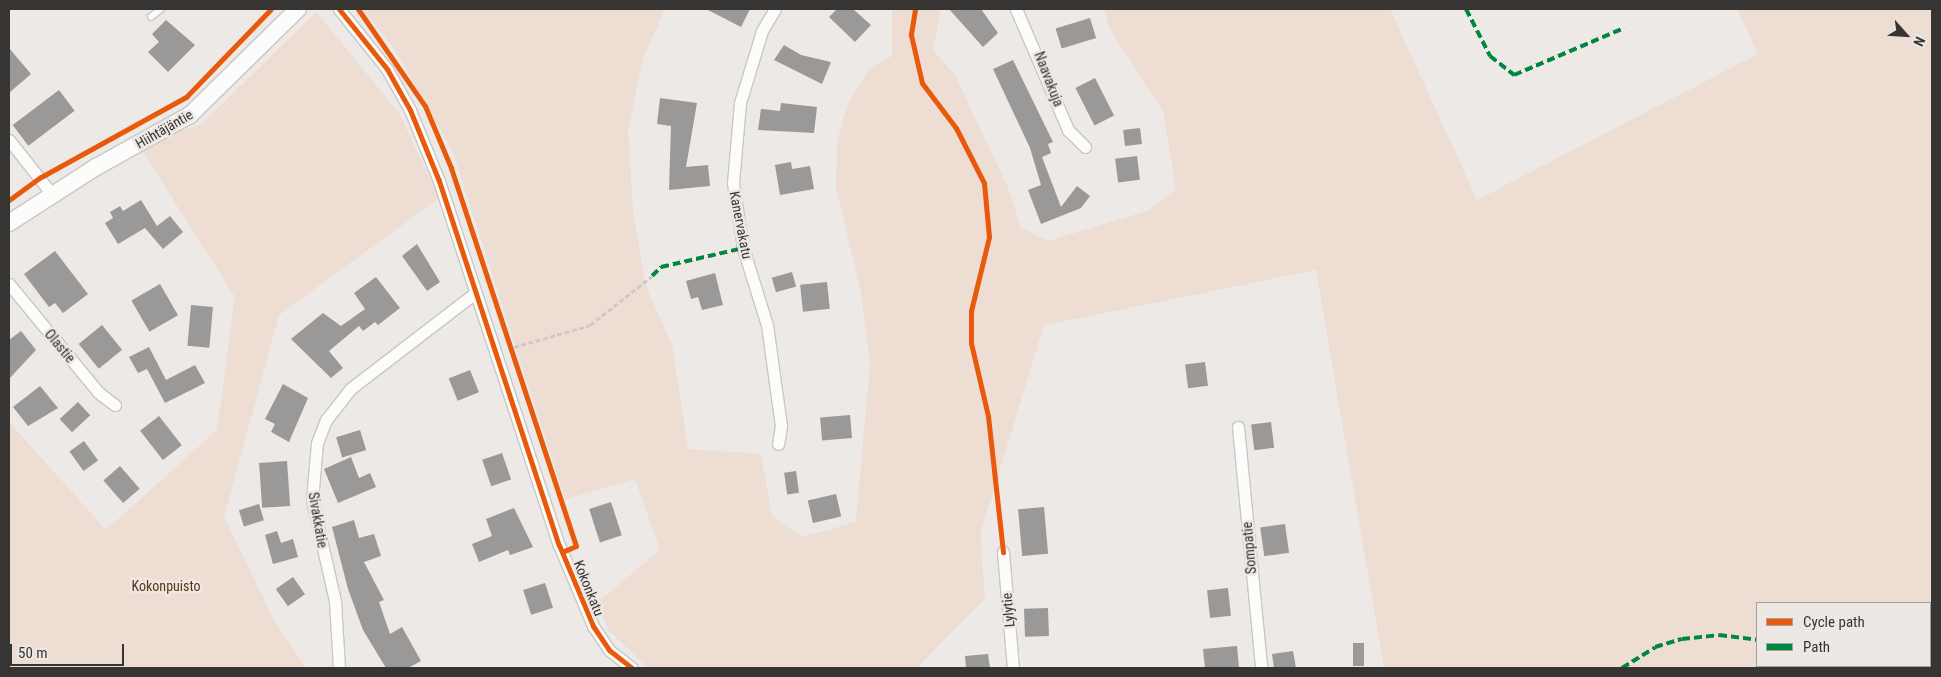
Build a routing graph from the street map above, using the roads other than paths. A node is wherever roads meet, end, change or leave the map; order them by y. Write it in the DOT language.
graph roads {
  1 [pos="161,9"];
  2 [pos="298,9"];
  3 [pos="339,9"];
  4 [pos="775,9"];
  5 [pos="1016,9"];
  6 [pos="151,17"];
  7 [pos="9,140"];
  8 [pos="1085,147"];
  9 [pos="51,193"];
  10 [pos="9,223"];
  11 [pos="9,284"];
  12 [pos="475,293"];
  13 [pos="115,404"];
  14 [pos="1238,427"];
  15 [pos="778,444"];
  16 [pos="1003,552"];
  17 [pos="339,668"];
  18 [pos="632,668"];
  19 [pos="1014,668"];
  20 [pos="1261,668"];
  1 -- 6 [label="lane"];
  2 -- 9 [label="street, Hiihtäjäntie"];
  3 -- 12 [label="street, Kokonkatu"];
  4 -- 15 [label="street, Kanervakatu"];
  5 -- 8 [label="street, Naavakuja"];
  7 -- 9 [label="street"];
  9 -- 10 [label="street, Hiihtäjäntie"];
  11 -- 13 [label="street, Olastie"];
  12 -- 17 [label="street, Sivakkatie"];
  12 -- 18 [label="street, Kokonkatu"];
  14 -- 20 [label="street, Sompatie"];
  16 -- 19 [label="street, Lylytie"];
}
